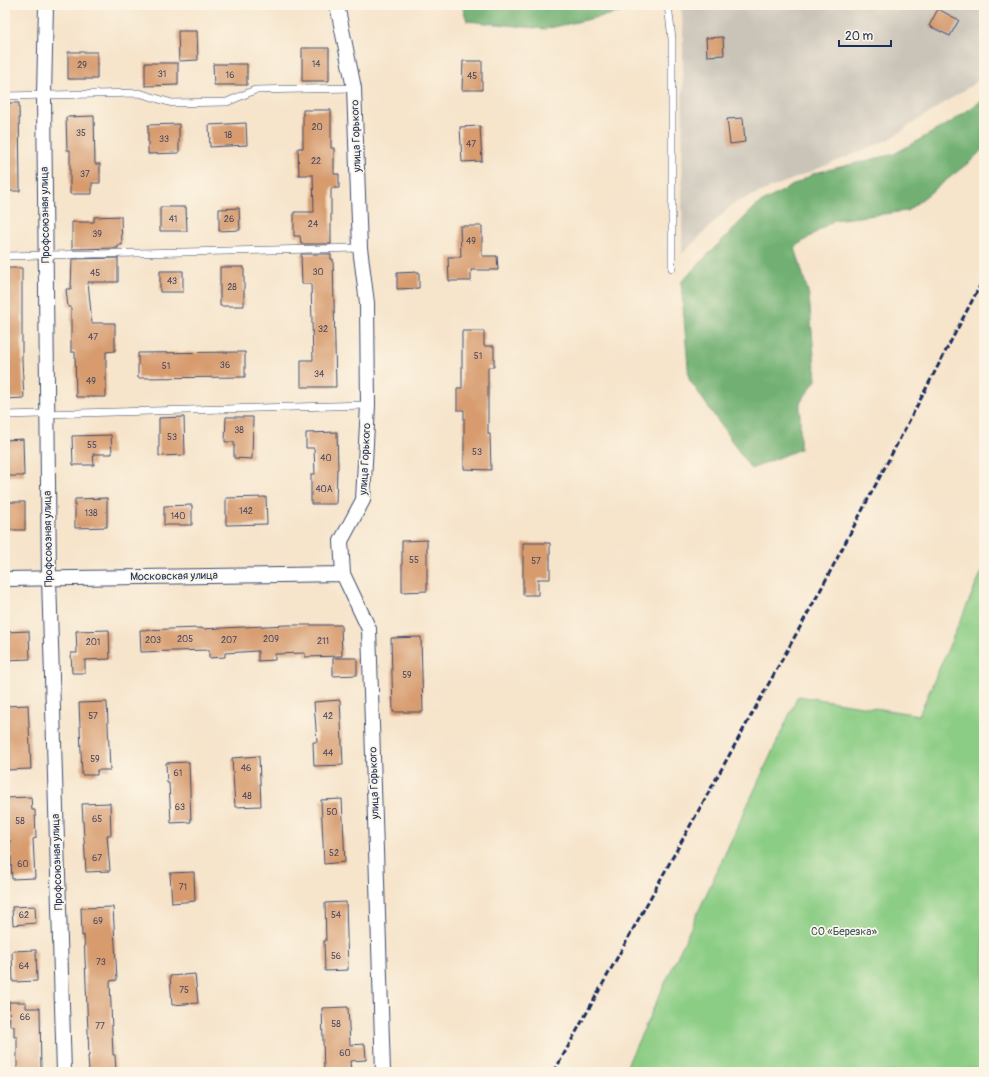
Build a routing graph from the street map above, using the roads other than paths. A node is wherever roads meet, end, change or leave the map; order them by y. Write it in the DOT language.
graph roads {
  1 [pos="46,5"];
  2 [pos="337,5"];
  3 [pos="668,5"];
  4 [pos="354,88"];
  5 [pos="44,95"];
  6 [pos="5,96"];
  7 [pos="360,248"];
  8 [pos="45,255"];
  9 [pos="5,256"];
  10 [pos="672,268"];
  11 [pos="368,404"];
  12 [pos="47,413"];
  13 [pos="5,414"];
  14 [pos="342,574"];
  15 [pos="49,578"];
  16 [pos="5,579"];
  17 [pos="64,1072"];
  18 [pos="383,1072"];
  1 -- 5 [label="street, Профсоюзная улица"];
  2 -- 4 [label="street, улица Горького"];
  3 -- 10 [label="lane"];
  4 -- 5 [label="lane"];
  4 -- 7 [label="street, улица Горького"];
  5 -- 6 [label="lane"];
  5 -- 8 [label="street, Профсоюзная улица"];
  7 -- 8 [label="lane"];
  7 -- 11 [label="street, улица Горького"];
  8 -- 9 [label="lane"];
  8 -- 12 [label="street, Профсоюзная улица"];
  11 -- 12 [label="lane"];
  11 -- 14 [label="street, улица Горького"];
  12 -- 13 [label="lane"];
  12 -- 15 [label="street, Профсоюзная улица"];
  14 -- 15 [label="street, Московская улица"];
  14 -- 18 [label="street, улица Горького"];
  15 -- 16 [label="street, Московская улица"];
  15 -- 17 [label="street, Профсоюзная улица"];
}
